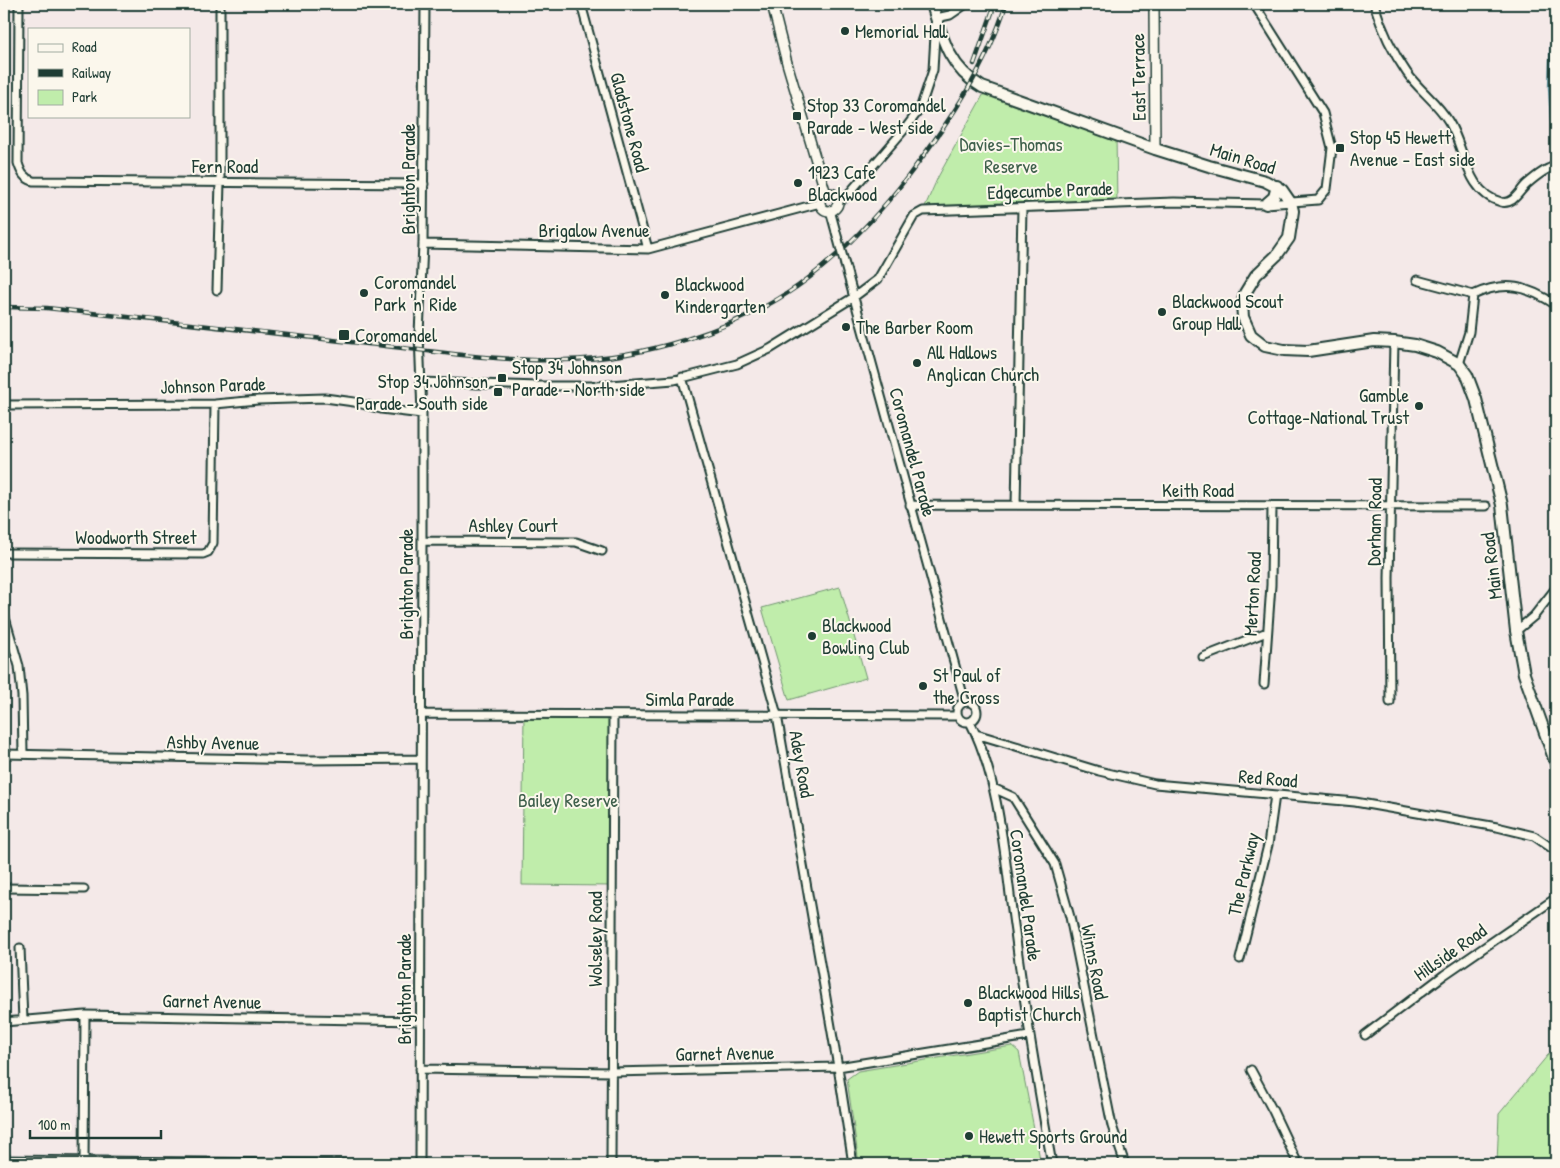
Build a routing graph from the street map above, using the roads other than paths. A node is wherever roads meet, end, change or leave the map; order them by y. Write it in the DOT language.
graph roads {
  1 [pos="18,4"];
  2 [pos="220,4"];
  3 [pos="425,4"];
  4 [pos="581,4"];
  5 [pos="772,4"];
  6 [pos="932,4"];
  7 [pos="966,4"];
  8 [pos="1154,4"];
  9 [pos="1254,4"];
  10 [pos="1374,4"];
  11 [pos="936,18"];
  12 [pos="1155,149"];
  13 [pos="1553,167"];
  14 [pos="220,182"];
  15 [pos="424,184"];
  16 [pos="1277,186"];
  17 [pos="826,194"];
  18 [pos="837,200"];
  19 [pos="820,203"];
  20 [pos="1291,203"];
  21 [pos="1266,204"];
  22 [pos="1022,208"];
  23 [pos="830,210"];
  24 [pos="423,244"];
  25 [pos="648,249"];
  26 [pos="1417,280"];
  27 [pos="217,290"];
  28 [pos="1474,295"];
  29 [pos="854,297"];
  30 [pos="1556,305"];
  31 [pos="1394,342"];
  32 [pos="1459,364"];
  33 [pos="682,378"];
  34 [pos="421,382"];
  35 [pos="215,404"];
  36 [pos="4,405"];
  37 [pos="422,414"];
  38 [pos="910,505"];
  39 [pos="1016,505"];
  40 [pos="1272,506"];
  41 [pos="1391,506"];
  42 [pos="1486,506"];
  43 [pos="422,541"];
  44 [pos="602,551"];
  45 [pos="4,553"];
  46 [pos="1556,588"];
  47 [pos="4,614"];
  48 [pos="1516,631"];
  49 [pos="1267,632"];
  50 [pos="1203,657"];
  51 [pos="1264,684"];
  52 [pos="965,702"];
  53 [pos="1390,702"];
  54 [pos="422,714"];
  55 [pos="613,715"];
  56 [pos="777,716"];
  57 [pos="958,716"];
  58 [pos="970,722"];
  59 [pos="976,734"];
  60 [pos="4,754"];
  61 [pos="23,754"];
  62 [pos="421,759"];
  63 [pos="1556,764"];
  64 [pos="993,788"];
  65 [pos="1005,793"];
  66 [pos="1275,795"];
  67 [pos="996,799"];
  68 [pos="1556,851"];
  69 [pos="4,888"];
  70 [pos="84,889"];
  71 [pos="1556,898"];
  72 [pos="20,948"];
  73 [pos="1240,959"];
  74 [pos="85,1015"];
  75 [pos="23,1020"];
  76 [pos="420,1021"];
  77 [pos="4,1022"];
  78 [pos="1365,1035"];
  79 [pos="1029,1036"];
  80 [pos="838,1067"];
  81 [pos="420,1068"];
  82 [pos="1250,1070"];
  83 [pos="611,1072"];
  84 [pos="4,1160"];
  85 [pos="84,1163"];
  86 [pos="371,1164"];
  87 [pos="420,1164"];
  88 [pos="610,1164"];
  89 [pos="853,1164"];
  90 [pos="1052,1164"];
  91 [pos="1125,1164"];
  92 [pos="1298,1164"];
  1 -- 14 [label="street, Fern Road"];
  2 -- 14 [label="street"];
  3 -- 15 [label="street, Brighton Parade"];
  4 -- 25 [label="street, Gladstone Road"];
  5 -- 17 [label="street"];
  6 -- 11 [label="main road, Main Road"];
  7 -- 11 [label="street"];
  8 -- 12 [label="street, East Terrace"];
  9 -- 20 [label="street, Edgecumbe Parade"];
  10 -- 13 [label="street"];
  11 -- 12 [label="main road, Main Road"];
  11 -- 18 [label="street"];
  12 -- 16 [label="main road, Main Road"];
  14 -- 15 [label="street, Fern Road"];
  14 -- 27 [label="street"];
  15 -- 24 [label="street, Brighton Parade"];
  16 -- 20 [label="main road, Main Road"];
  16 -- 21 [label="main road"];
  17 -- 18 [label="street"];
  17 -- 19 [label="street"];
  18 -- 23 [label="street"];
  19 -- 23 [label="street"];
  19 -- 25 [label="street, Brigalow Avenue"];
  20 -- 21 [label="street, Edgecumbe Parade"];
  20 -- 31 [label="main road"];
  21 -- 22 [label="street, Edgecumbe Parade"];
  22 -- 29 [label="street, Edgecumbe Parade"];
  22 -- 39 [label="street"];
  23 -- 29 [label="street, Coromandel Parade, bridge"];
  24 -- 25 [label="street, Brigalow Avenue"];
  24 -- 34 [label="street, Brighton Parade"];
  26 -- 28 [label="street"];
  28 -- 30 [label="street"];
  28 -- 32 [label="street"];
  29 -- 33 [label="street"];
  29 -- 38 [label="street, Coromandel Parade"];
  31 -- 32 [label="main road"];
  31 -- 41 [label="street, Dorham Road"];
  32 -- 48 [label="main road, Main Road"];
  33 -- 34 [label="street"];
  33 -- 56 [label="street, Adey Road"];
  34 -- 37 [label="street, Brighton Parade"];
  35 -- 36 [label="street, Johnson Parade"];
  35 -- 37 [label="street, Johnson Parade"];
  35 -- 45 [label="street, Woodworth Street"];
  37 -- 43 [label="street, Brighton Parade"];
  38 -- 39 [label="street, Keith Road"];
  38 -- 52 [label="street, Coromandel Parade"];
  39 -- 40 [label="street, Keith Road"];
  40 -- 41 [label="street, Keith Road"];
  40 -- 49 [label="street, Merton Road"];
  41 -- 42 [label="street, Keith Road"];
  41 -- 53 [label="street, Dorham Road"];
  43 -- 44 [label="street, Ashley Court"];
  43 -- 54 [label="street, Brighton Parade"];
  46 -- 48 [label="street"];
  47 -- 61 [label="street"];
  48 -- 63 [label="main road, Main Road"];
  49 -- 50 [label="street"];
  49 -- 51 [label="street, Merton Road"];
  52 -- 57 [label="street"];
  52 -- 58 [label="street"];
  54 -- 55 [label="street, Simla Parade"];
  54 -- 62 [label="street, Brighton Parade"];
  55 -- 56 [label="street, Simla Parade"];
  55 -- 83 [label="street, Wolseley Road"];
  56 -- 57 [label="street, Simla Parade"];
  56 -- 80 [label="street, Adey Road"];
  57 -- 58 [label="street"];
  58 -- 59 [label="street, Coromandel Parade"];
  59 -- 64 [label="street, Coromandel Parade"];
  59 -- 66 [label="street, Red Road"];
  60 -- 61 [label="street, Ashby Avenue"];
  61 -- 62 [label="street, Ashby Avenue"];
  62 -- 76 [label="street, Brighton Parade"];
  64 -- 65 [label="street, Winns Road"];
  64 -- 67 [label="street, Coromandel Parade"];
  65 -- 67 [label="street"];
  65 -- 91 [label="street, Winns Road"];
  66 -- 68 [label="street, Red Road"];
  66 -- 73 [label="street, The Parkway"];
  67 -- 79 [label="street, Coromandel Parade"];
  69 -- 70 [label="street"];
  71 -- 78 [label="street, Hillside Road"];
  72 -- 75 [label="street"];
  74 -- 75 [label="street, Garnet Avenue"];
  74 -- 76 [label="street, Garnet Avenue"];
  74 -- 85 [label="street"];
  75 -- 77 [label="street, Garnet Avenue"];
  76 -- 81 [label="street, Brighton Parade"];
  79 -- 80 [label="street, Garnet Avenue"];
  79 -- 90 [label="street, Coromandel Parade"];
  80 -- 83 [label="street, Garnet Avenue"];
  80 -- 89 [label="street, Adey Road"];
  81 -- 83 [label="street, Garnet Avenue"];
  81 -- 87 [label="street, Brighton Parade"];
  82 -- 92 [label="street"];
  83 -- 88 [label="street, Wolseley Road"];
  84 -- 85 [label="street"];
  85 -- 86 [label="street"];
}
